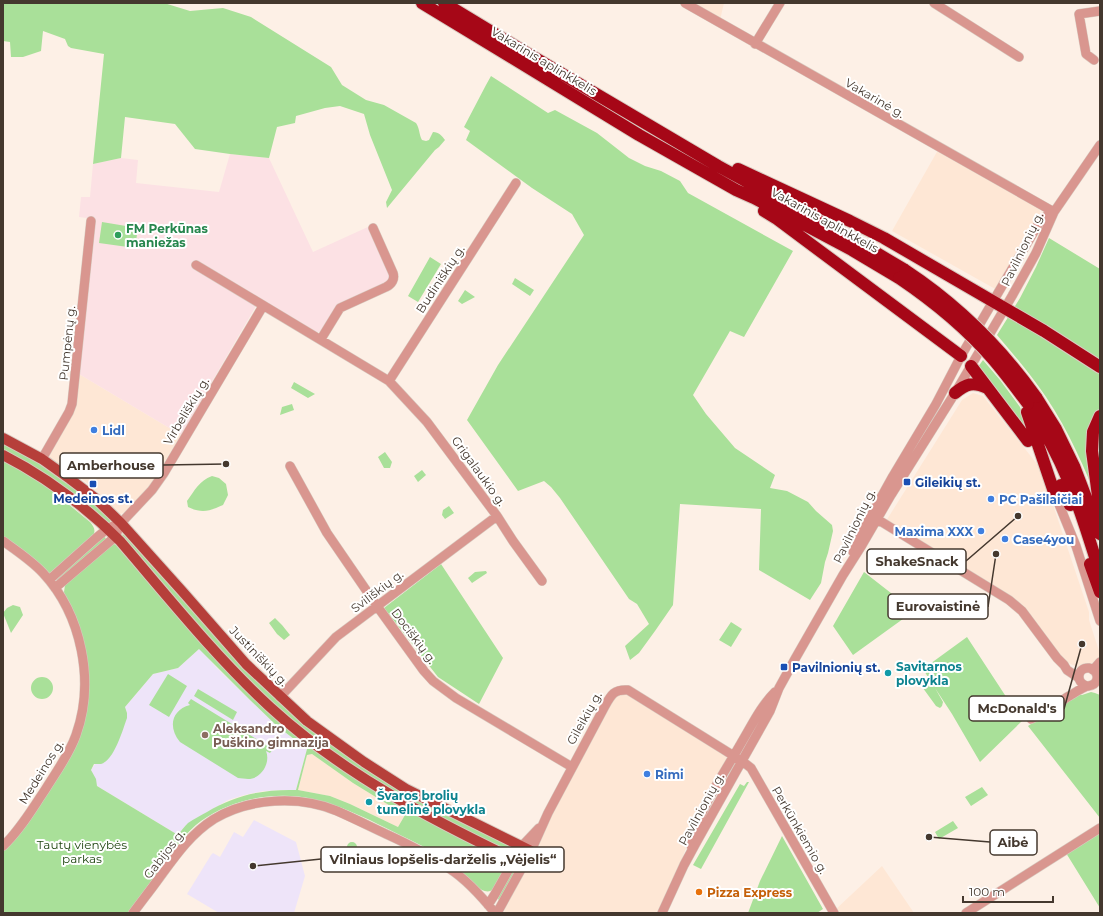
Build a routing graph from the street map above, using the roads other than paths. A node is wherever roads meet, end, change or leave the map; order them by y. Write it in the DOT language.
graph roads {
  1 [pos="422,3"];
  2 [pos="444,3"];
  3 [pos="685,3"];
  4 [pos="780,3"];
  5 [pos="934,3"];
  6 [pos="1100,11"];
  7 [pos="755,44"];
  8 [pos="1019,57"];
  9 [pos="1094,60"];
  10 [pos="1100,145"];
  11 [pos="688,148"];
  12 [pos="516,183"];
  13 [pos="736,190"];
  14 [pos="1054,212"];
  15 [pos="91,221"];
  16 [pos="373,228"];
  17 [pos="196,265"];
  18 [pos="902,274"];
  19 [pos="993,302"];
  20 [pos="263,306"];
  21 [pos="1005,308"];
  22 [pos="320,339"];
  23 [pos="963,353"];
  24 [pos="971,366"];
  25 [pos="1100,367"];
  26 [pos="385,378"];
  27 [pos="987,388"];
  28 [pos="955,393"];
  29 [pos="1029,402"];
  30 [pos="1100,416"];
  31 [pos="3,438"];
  32 [pos="1028,441"];
  33 [pos="3,455"];
  34 [pos="42,459"];
  35 [pos="290,466"];
  36 [pos="1057,488"];
  37 [pos="1100,512"];
  38 [pos="497,516"];
  39 [pos="874,517"];
  40 [pos="121,523"];
  41 [pos="107,528"];
  42 [pos="1100,534"];
  43 [pos="115,537"];
  44 [pos="3,541"];
  45 [pos="1100,573"];
  46 [pos="49,580"];
  47 [pos="542,581"];
  48 [pos="55,588"];
  49 [pos="1100,592"];
  50 [pos="377,606"];
  51 [pos="1100,621"];
  52 [pos="1100,662"];
  53 [pos="1064,665"];
  54 [pos="1094,674"];
  55 [pos="1079,679"];
  56 [pos="1089,686"];
  57 [pos="1100,689"];
  58 [pos="1071,695"];
  59 [pos="280,696"];
  60 [pos="1032,719"];
  61 [pos="738,758"];
  62 [pos="572,767"];
  63 [pos="1100,828"];
  64 [pos="3,846"];
  65 [pos="526,848"];
  66 [pos="519,861"];
  67 [pos="488,905"];
  68 [pos="134,913"];
  69 [pos="496,913"];
  70 [pos="662,913"];
  71 [pos="834,913"];
  72 [pos="966,913"];
  1 -- 13 [label="highway, Vakarinis aplinkkelis"];
  2 -- 11 [label="highway, Vakarinis aplinkkelis"];
  3 -- 7 [label="street, Vakarinė g."];
  4 -- 7 [label="street"];
  5 -- 8 [label="street"];
  6 -- 9 [label="street"];
  7 -- 14 [label="street, Vakarinė g."];
  10 -- 14 [label="street"];
  11 -- 18 [label="highway, Vakarinis aplinkkelis"];
  11 -- 19 [label="highway"];
  12 -- 26 [label="street, Budiniškių g."];
  13 -- 18 [label="highway, Vakarinis aplinkkelis"];
  13 -- 23 [label="highway"];
  14 -- 19 [label="street, Pavilnionių g."];
  14 -- 21 [label="street, Pavilnionių g."];
  15 -- 34 [label="street, Pumpėnų g."];
  16 -- 22 [label="street"];
  17 -- 20 [label="street, Grigalaukio g."];
  18 -- 29 [label="highway, Vakarinis aplinkkelis, bridge"];
  18 -- 29 [label="highway, Vakarinis aplinkkelis, bridge"];
  19 -- 21 [label="highway"];
  19 -- 23 [label="street, Pavilnionių g."];
  20 -- 22 [label="street, Grigalaukio g."];
  20 -- 40 [label="street, Virbeliškių g."];
  21 -- 24 [label="street, Pavilnionių g."];
  21 -- 25 [label="highway"];
  22 -- 26 [label="street, Grigalaukio g."];
  23 -- 24 [label="street"];
  23 -- 39 [label="street, Pavilnionių g."];
  24 -- 27 [label="highway"];
  24 -- 28 [label="street, Pavilnionių g."];
  26 -- 38 [label="street, Grigalaukio g."];
  27 -- 28 [label="highway"];
  27 -- 32 [label="highway"];
  28 -- 39 [label="street, Pavilnionių g."];
  29 -- 36 [label="highway"];
  29 -- 42 [label="highway, Vakarinis aplinkkelis"];
  29 -- 45 [label="highway, Vakarinis aplinkkelis"];
  30 -- 37 [label="highway"];
  31 -- 34 [label="main road, Justiniškių g."];
  33 -- 41 [label="main road"];
  34 -- 40 [label="main road, Justiniškių g."];
  35 -- 50 [label="street, Dociškių g."];
  36 -- 49 [label="highway"];
  36 -- 51 [label="street"];
  38 -- 47 [label="street, Grigalaukio g."];
  38 -- 50 [label="street, Sviliškių g."];
  39 -- 53 [label="street"];
  39 -- 61 [label="street, Pavilnionių g."];
  40 -- 41 [label="street"];
  40 -- 43 [label="street"];
  40 -- 59 [label="main road, Justiniškių g."];
  41 -- 43 [label="main road"];
  41 -- 46 [label="street"];
  43 -- 48 [label="street"];
  43 -- 66 [label="main road"];
  44 -- 46 [label="street, Medeinos g."];
  46 -- 48 [label="street, Medeinos g."];
  48 -- 64 [label="street, Medeinos g."];
  50 -- 59 [label="street, Sviliškių g."];
  50 -- 62 [label="street, Dociškių g."];
  52 -- 54 [label="street"];
  53 -- 54 [label="street"];
  53 -- 55 [label="street"];
  54 -- 55 [label="street"];
  54 -- 56 [label="street"];
  55 -- 56 [label="street"];
  55 -- 58 [label="street"];
  56 -- 57 [label="street"];
  56 -- 58 [label="street"];
  58 -- 60 [label="street"];
  59 -- 65 [label="main road, Justiniškių g."];
  61 -- 62 [label="street, Gileikių g."];
  61 -- 70 [label="street, Pavilnionių g."];
  61 -- 71 [label="street, Perkūnkiemio g."];
  62 -- 65 [label="street, Gileikių g."];
  63 -- 72 [label="street"];
  65 -- 66 [label="main road, Gileikių g."];
  66 -- 67 [label="street, Gileikių g."];
  66 -- 69 [label="street, Gileikių g."];
  67 -- 68 [label="street, Gabijos g."];
  67 -- 69 [label="street, Gabijos g."];
}
